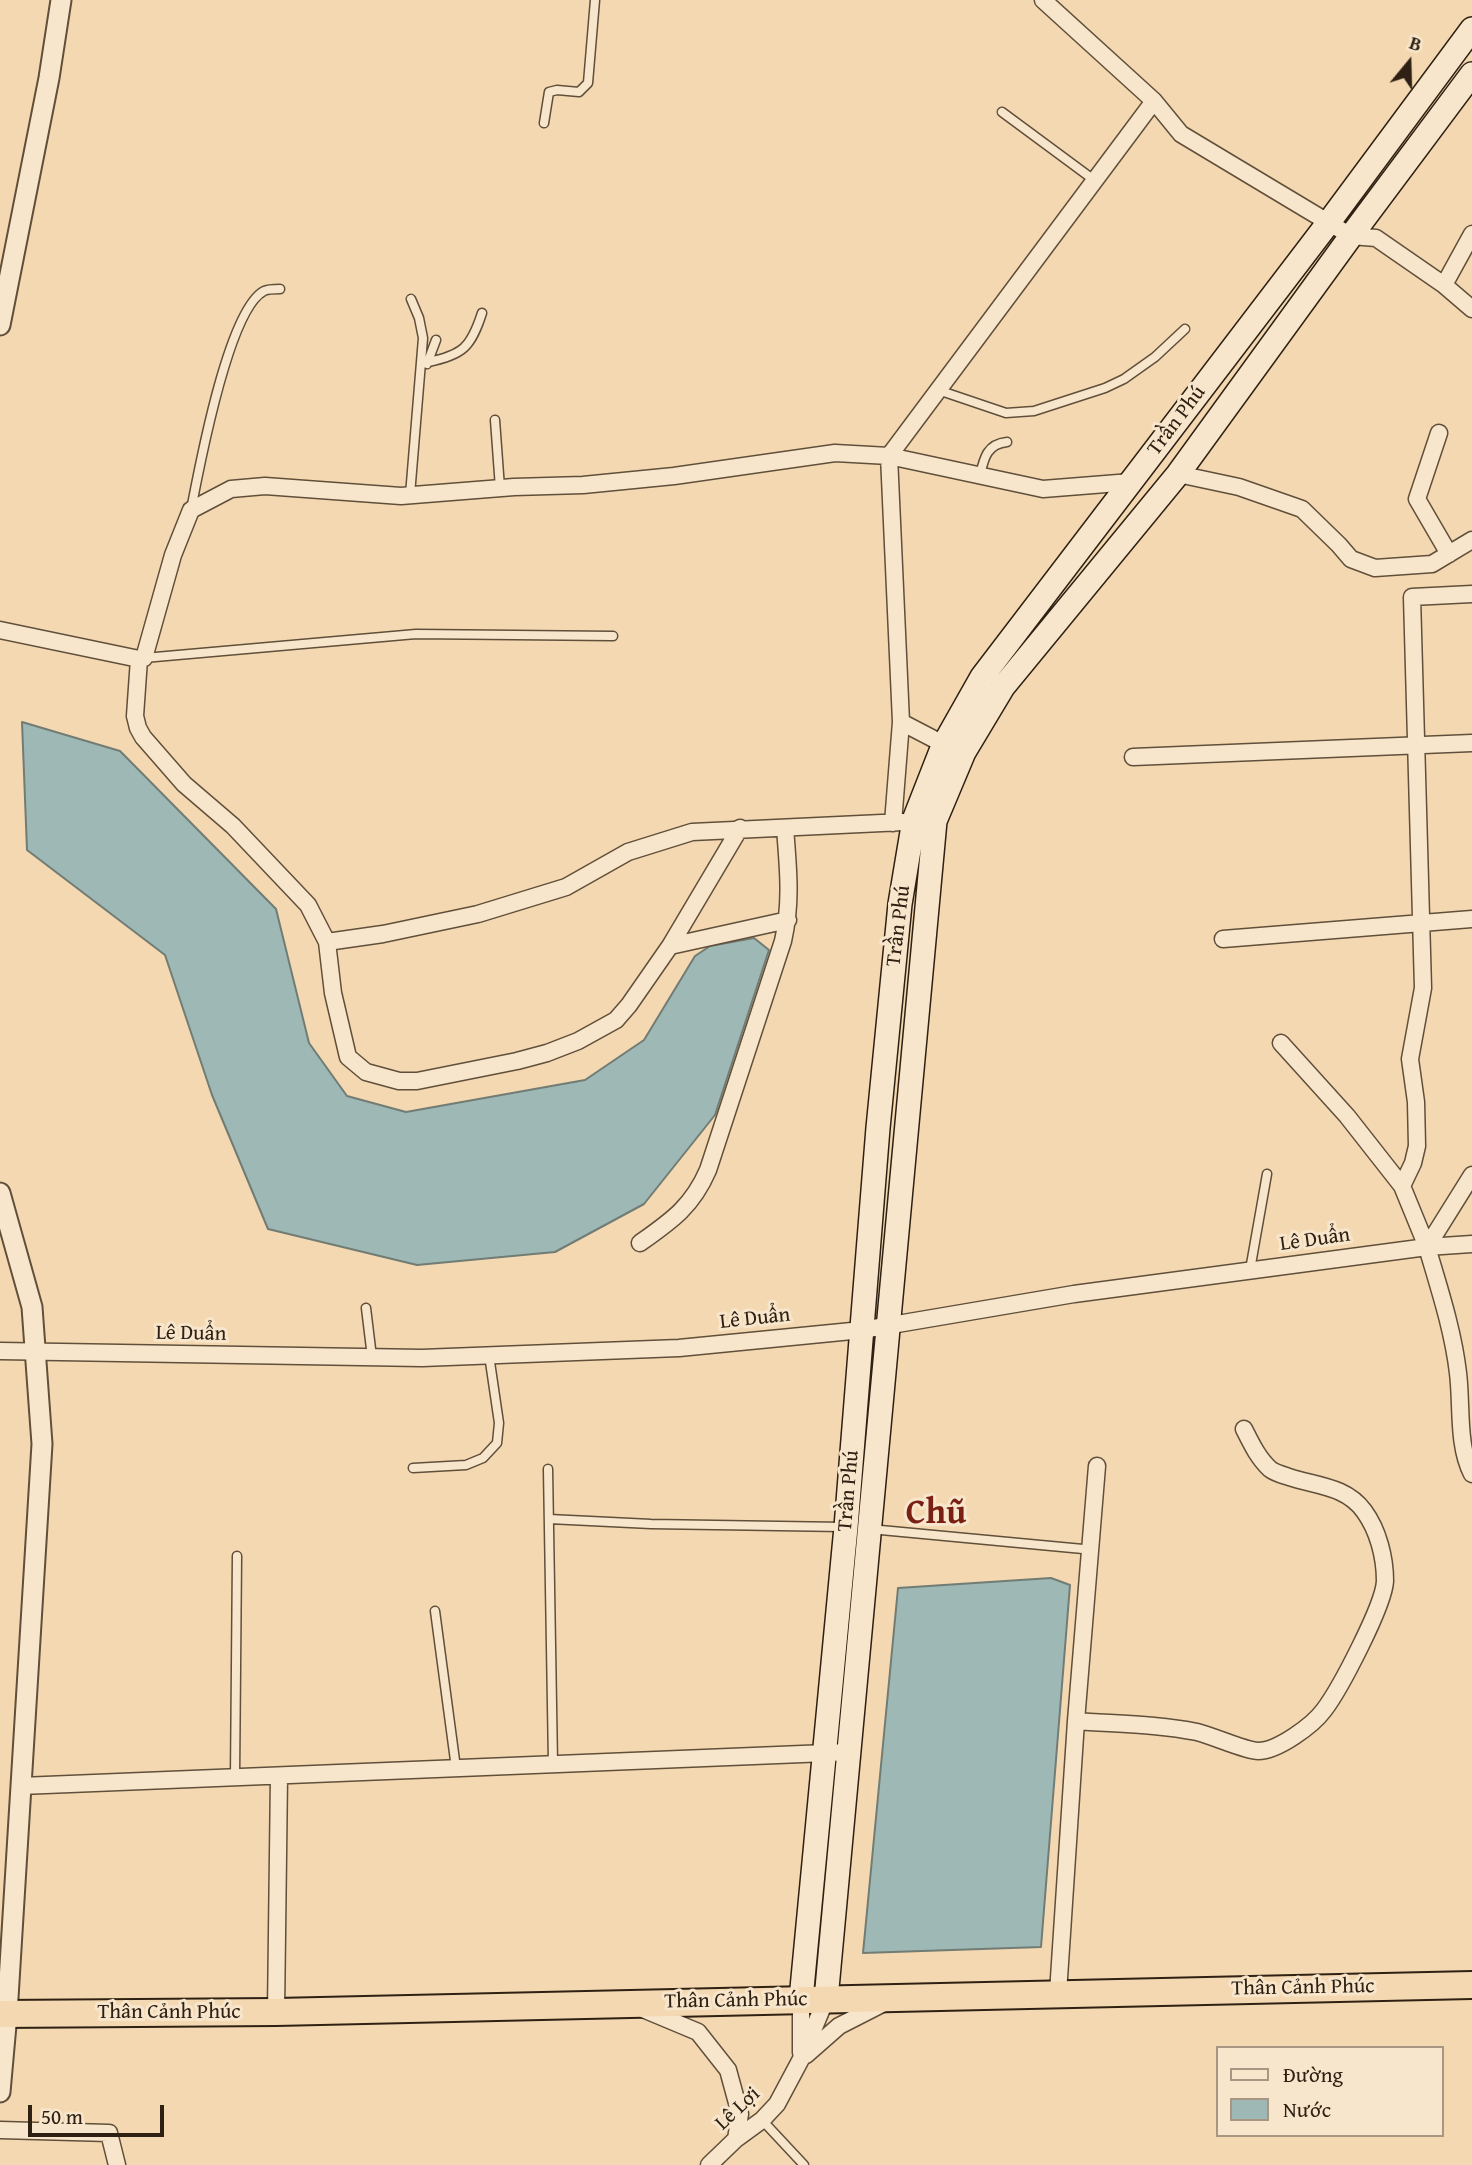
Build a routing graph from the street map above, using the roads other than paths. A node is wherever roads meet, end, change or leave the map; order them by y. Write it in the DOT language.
graph roads {
  1 [pos="61,0"];
  2 [pos="595,0"];
  3 [pos="1043,0"];
  4 [pos="1472,29"];
  5 [pos="1472,74"];
  6 [pos="1154,101"];
  7 [pos="1002,111"];
  8 [pos="544,123"];
  9 [pos="1094,180"];
  10 [pos="1329,222"];
  11 [pos="1472,234"];
  12 [pos="1351,236"];
  13 [pos="1444,285"];
  14 [pos="280,289"];
  15 [pos="411,299"];
  16 [pos="1472,309"];
  17 [pos="482,313"];
  18 [pos="0,325"];
  19 [pos="1185,329"];
  20 [pos="436,340"];
  21 [pos="428,362"];
  22 [pos="420,383"];
  23 [pos="938,390"];
  24 [pos="495,420"];
  25 [pos="1439,433"];
  26 [pos="1007,442"];
  27 [pos="889,456"];
  28 [pos="1178,474"];
  29 [pos="980,475"];
  30 [pos="1131,482"];
  31 [pos="500,488"];
  32 [pos="410,495"];
  33 [pos="191,510"];
  34 [pos="1472,540"];
  35 [pos="1449,554"];
  36 [pos="1472,594"];
  37 [pos="0,630"];
  38 [pos="613,636"];
  39 [pos="142,658"];
  40 [pos="901,722"];
  41 [pos="1472,743"];
  42 [pos="1416,745"];
  43 [pos="954,749"];
  44 [pos="1133,757"];
  45 [pos="914,822"];
  46 [pos="740,828"];
  47 [pos="785,828"];
  48 [pos="1472,919"];
  49 [pos="788,920"];
  50 [pos="1421,922"];
  51 [pos="1223,939"];
  52 [pos="327,942"];
  53 [pos="670,946"];
  54 [pos="1280,1043"];
  55 [pos="1267,1174"];
  56 [pos="1472,1175"];
  57 [pos="1402,1186"];
  58 [pos="0,1193"];
  59 [pos="640,1243"];
  60 [pos="1472,1244"];
  61 [pos="1427,1247"];
  62 [pos="1250,1270"];
  63 [pos="366,1308"];
  64 [pos="889,1325"];
  65 [pos="862,1330"];
  66 [pos="0,1351"];
  67 [pos="35,1352"];
  68 [pos="489,1355"];
  69 [pos="372,1357"];
  70 [pos="1244,1429"];
  71 [pos="1097,1466"];
  72 [pos="413,1468"];
  73 [pos="548,1469"];
  74 [pos="1472,1474"];
  75 [pos="549,1520"];
  76 [pos="846,1527"];
  77 [pos="870,1529"];
  78 [pos="1083,1549"];
  79 [pos="237,1556"];
  80 [pos="435,1611"];
  81 [pos="1076,1721"];
  82 [pos="851,1752"];
  83 [pos="826,1754"];
  84 [pos="553,1765"];
  85 [pos="456,1769"];
  86 [pos="279,1776"];
  87 [pos="235,1778"];
  88 [pos="21,1786"];
  89 [pos="1472,1985"];
  90 [pos="1058,1993"];
  91 [pos="895,1997"];
  92 [pos="814,1999"];
  93 [pos="631,2003"];
  94 [pos="276,2012"];
  95 [pos="4,2014"];
  96 [pos="801,2059"];
  97 [pos="0,2092"];
  98 [pos="762,2120"];
  99 [pos="0,2130"];
  100 [pos="736,2139"];
  101 [pos="117,2165"];
  102 [pos="709,2165"];
  103 [pos="804,2165"];
  1 -- 18 [label="street"];
  2 -- 8 [label="lane"];
  3 -- 6 [label="street"];
  4 -- 10 [label="main road, Trần Phú"];
  5 -- 12 [label="main road, Trần Phú"];
  6 -- 9 [label="street"];
  6 -- 10 [label="street"];
  7 -- 9 [label="lane"];
  9 -- 23 [label="street"];
  10 -- 12 [label="street"];
  10 -- 30 [label="main road, Trần Phú"];
  11 -- 13 [label="street"];
  12 -- 13 [label="street"];
  12 -- 28 [label="main road, Trần Phú"];
  13 -- 16 [label="street"];
  14 -- 33 [label="lane"];
  15 -- 22 [label="lane"];
  17 -- 21 [label="lane"];
  19 -- 23 [label="lane"];
  20 -- 21 [label="lane"];
  21 -- 22 [label="lane"];
  22 -- 32 [label="lane"];
  23 -- 27 [label="street"];
  24 -- 31 [label="lane"];
  25 -- 35 [label="street"];
  26 -- 29 [label="lane"];
  27 -- 29 [label="street"];
  27 -- 31 [label="street"];
  27 -- 40 [label="street, Trần Phú"];
  28 -- 35 [label="street"];
  28 -- 43 [label="main road, Trần Phú"];
  29 -- 30 [label="street"];
  30 -- 43 [label="main road, Trần Phú"];
  31 -- 32 [label="street"];
  32 -- 33 [label="street"];
  33 -- 39 [label="street"];
  34 -- 35 [label="street"];
  36 -- 42 [label="street"];
  37 -- 39 [label="street"];
  38 -- 39 [label="lane"];
  39 -- 52 [label="street"];
  40 -- 43 [label="street"];
  40 -- 45 [label="street, Trần Phú"];
  41 -- 42 [label="street"];
  42 -- 44 [label="street"];
  42 -- 50 [label="street"];
  43 -- 45 [label="main road, Trần Phú"];
  45 -- 47 [label="street"];
  45 -- 64 [label="main road, Trần Phú"];
  45 -- 65 [label="main road, Trần Phú"];
  46 -- 47 [label="street"];
  46 -- 52 [label="street"];
  46 -- 53 [label="street"];
  47 -- 49 [label="street"];
  48 -- 50 [label="street"];
  49 -- 53 [label="street"];
  49 -- 59 [label="street"];
  50 -- 51 [label="street"];
  50 -- 57 [label="street"];
  52 -- 53 [label="street"];
  54 -- 57 [label="street"];
  55 -- 62 [label="lane"];
  56 -- 61 [label="street"];
  57 -- 61 [label="street"];
  58 -- 67 [label="street"];
  60 -- 61 [label="street, Lê Duẩn"];
  61 -- 62 [label="street, Lê Duẩn"];
  61 -- 74 [label="street"];
  62 -- 64 [label="street, Lê Duẩn"];
  63 -- 69 [label="lane"];
  64 -- 65 [label="street, Lê Duẩn"];
  64 -- 77 [label="main road, Trần Phú"];
  65 -- 68 [label="street, Lê Duẩn"];
  65 -- 76 [label="main road, Trần Phú"];
  66 -- 67 [label="street, Lê Duẩn"];
  67 -- 69 [label="street, Lê Duẩn"];
  67 -- 88 [label="street"];
  68 -- 69 [label="street, Lê Duẩn"];
  68 -- 72 [label="lane"];
  70 -- 81 [label="street"];
  71 -- 81 [label="street"];
  73 -- 75 [label="lane"];
  75 -- 76 [label="lane"];
  75 -- 84 [label="lane"];
  76 -- 77 [label="lane"];
  76 -- 83 [label="main road, Trần Phú"];
  77 -- 78 [label="lane"];
  77 -- 82 [label="main road, Trần Phú"];
  79 -- 87 [label="lane"];
  80 -- 85 [label="lane"];
  81 -- 90 [label="street"];
  82 -- 83 [label="street"];
  82 -- 92 [label="main road, Trần Phú"];
  83 -- 84 [label="street"];
  83 -- 92 [label="main road, Trần Phú"];
  84 -- 85 [label="street"];
  85 -- 86 [label="street"];
  86 -- 87 [label="street"];
  86 -- 94 [label="street"];
  87 -- 88 [label="street"];
  88 -- 95 [label="street"];
  89 -- 90 [label="highway, Thân Cảnh Phúc"];
  90 -- 91 [label="highway, Thân Cảnh Phúc"];
  91 -- 92 [label="highway, Thân Cảnh Phúc"];
  91 -- 96 [label="street"];
  92 -- 93 [label="highway, Thân Cảnh Phúc"];
  92 -- 96 [label="street, Lê Lợi"];
  92 -- 96 [label="street"];
  93 -- 94 [label="highway, Thân Cảnh Phúc"];
  93 -- 100 [label="street"];
  94 -- 95 [label="highway, Thân Cảnh Phúc"];
  95 -- 97 [label="street"];
  96 -- 98 [label="street, Lê Lợi"];
  98 -- 100 [label="street, Lê Lợi"];
  98 -- 103 [label="lane"];
  99 -- 101 [label="street"];
  100 -- 102 [label="street, Lê Lợi"];
}
